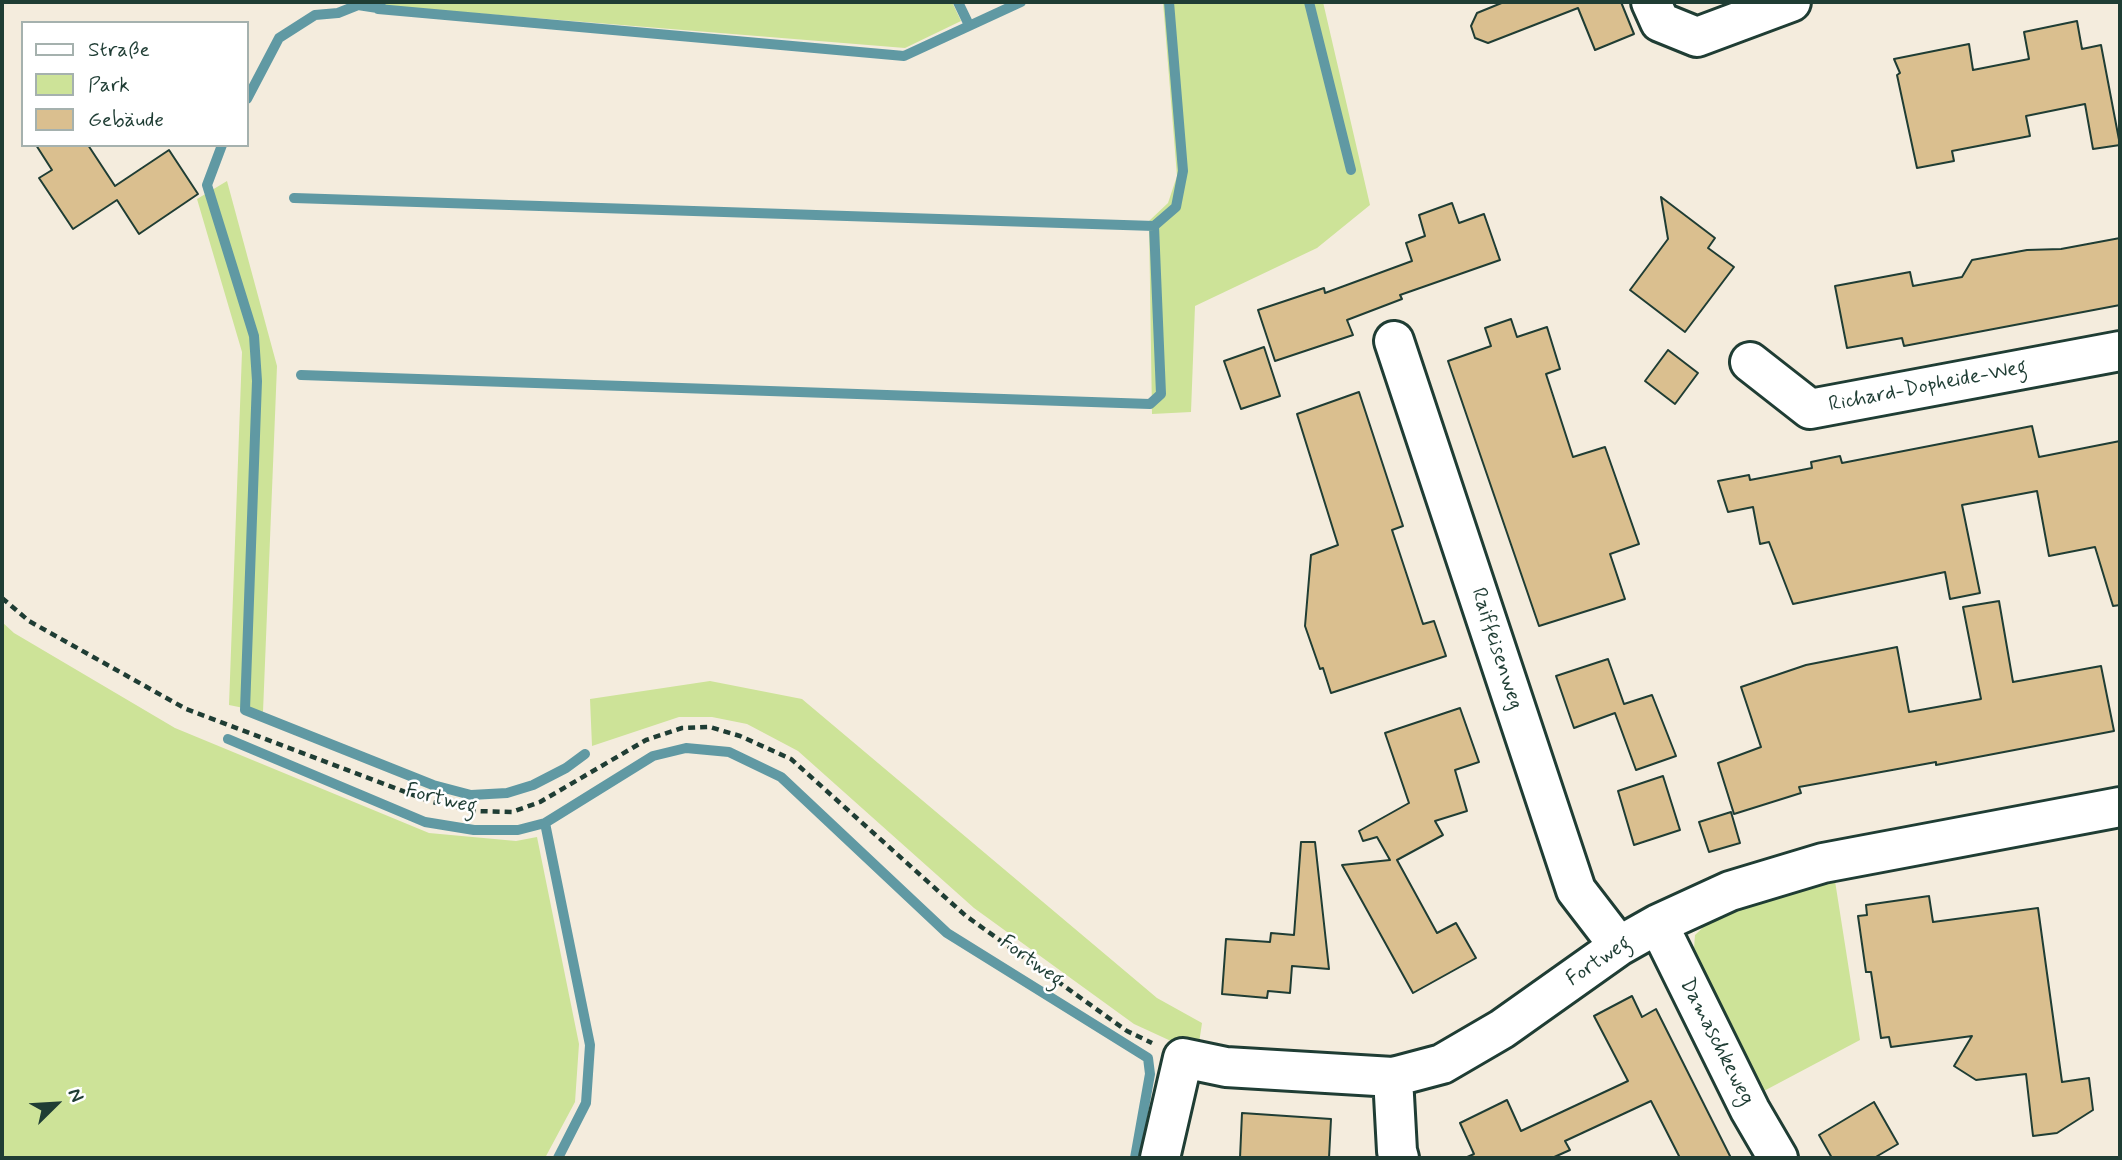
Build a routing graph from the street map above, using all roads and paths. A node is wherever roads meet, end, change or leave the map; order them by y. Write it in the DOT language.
graph roads {
  1 [pos="1651,2"];
  2 [pos="1791,2"];
  3 [pos="1394,341"];
  4 [pos="2120,351"];
  5 [pos="1750,362"];
  6 [pos="2,598"];
  7 [pos="2120,807"];
  8 [pos="1658,924"];
  9 [pos="1619,946"];
  10 [pos="1183,1058"];
  11 [pos="1393,1077"];
  12 [pos="1160,1158"];
  13 [pos="1399,1158"];
  14 [pos="1779,1158"];
  1 -- 2 [label="street"];
  3 -- 9 [label="street, Raiffeisenweg"];
  4 -- 5 [label="street, Richard-Dopheide-Weg"];
  6 -- 10 [label="path, Fortweg"];
  7 -- 8 [label="street, Fortweg"];
  8 -- 9 [label="street, Fortweg"];
  8 -- 14 [label="street, Damaschkeweg"];
  9 -- 11 [label="street, Fortweg"];
  10 -- 11 [label="street, Fortweg"];
  10 -- 12 [label="street"];
  11 -- 13 [label="street"];
}
